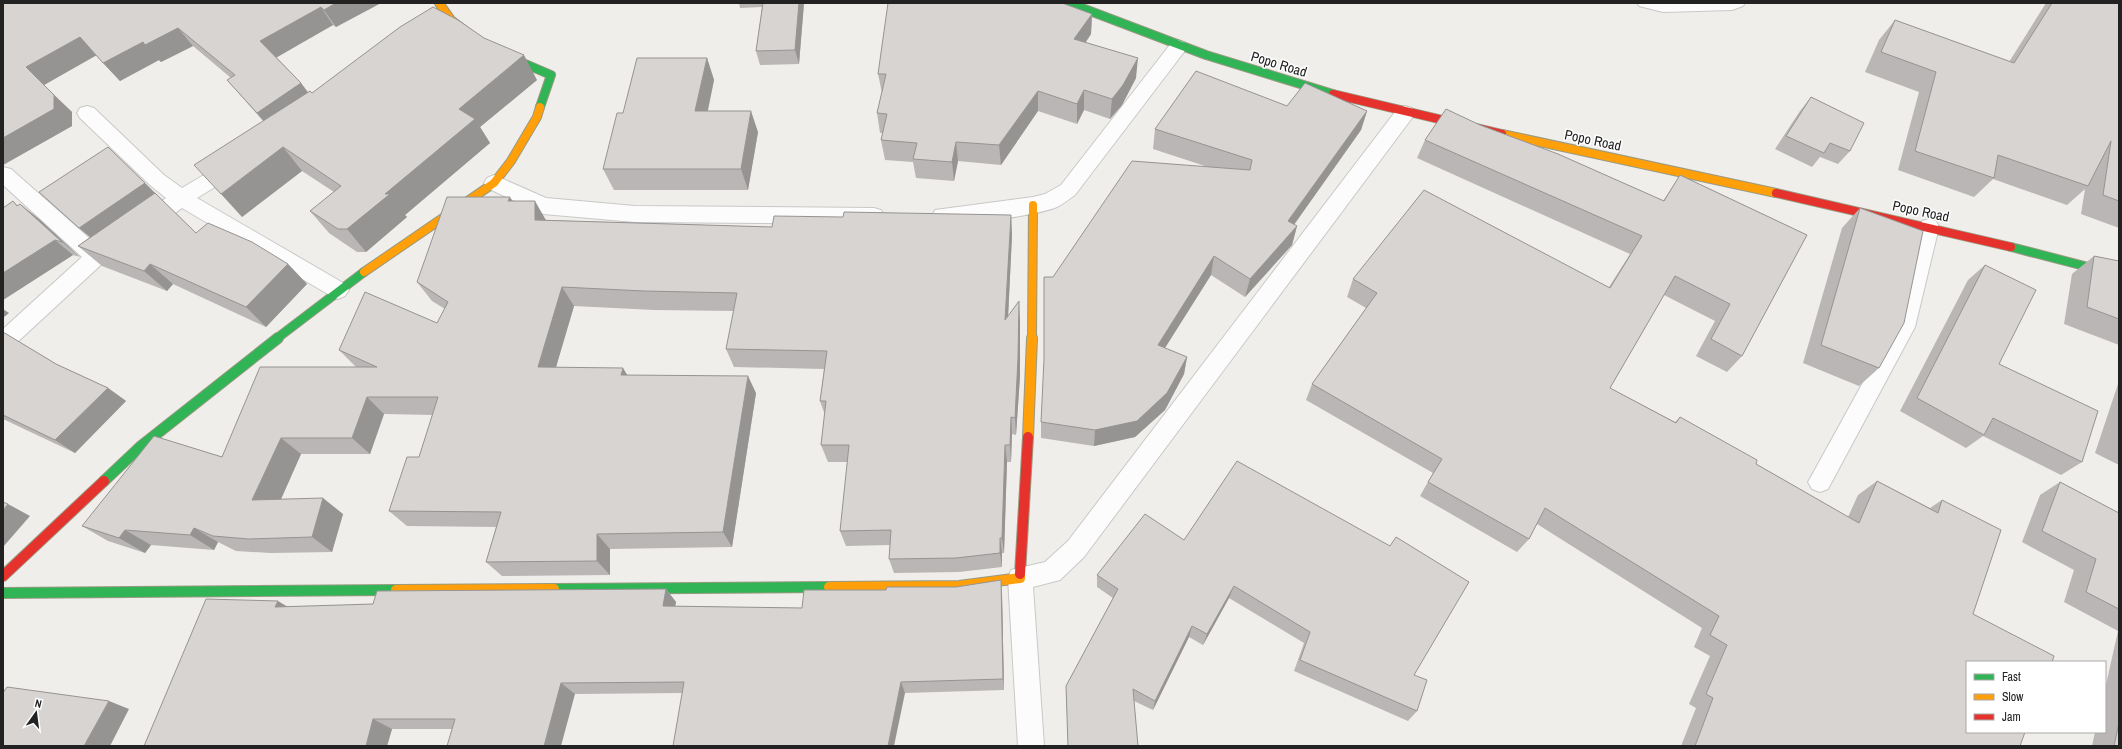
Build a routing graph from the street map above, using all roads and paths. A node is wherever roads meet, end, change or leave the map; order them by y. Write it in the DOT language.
graph roads {
  1 [pos="439,3"];
  2 [pos="1069,3"];
  3 [pos="1643,3"];
  4 [pos="1739,3"];
  5 [pos="474,36"];
  6 [pos="1178,47"];
  7 [pos="493,48"];
  8 [pos="87,113"];
  9 [pos="1405,113"];
  10 [pos="249,156"];
  11 [pos="4,174"];
  12 [pos="494,183"];
  13 [pos="181,198"];
  14 [pos="1033,206"];
  15 [pos="889,216"];
  16 [pos="920,216"];
  17 [pos="1929,227"];
  18 [pos="96,257"];
  19 [pos="2119,275"];
  20 [pos="338,290"];
  21 [pos="3,342"];
  22 [pos="1820,482"];
  23 [pos="3,576"];
  24 [pos="1020,578"];
  25 [pos="3,593"];
  26 [pos="1032,746"];
  1 -- 5 [label="street"];
  2 -- 6 [label="street, Popo Road"];
  3 -- 4 [label="lane"];
  6 -- 9 [label="street, Popo Road"];
  6 -- 14 [label="street"];
  7 -- 12 [label="street"];
  8 -- 13 [label="street"];
  9 -- 17 [label="street, Popo Road"];
  9 -- 24 [label="street"];
  10 -- 13 [label="street"];
  11 -- 18 [label="street"];
  12 -- 15 [label="street"];
  12 -- 20 [label="street"];
  13 -- 18 [label="street"];
  13 -- 20 [label="street"];
  14 -- 16 [label="street"];
  14 -- 24 [label="street"];
  17 -- 19 [label="street, Popo Road"];
  17 -- 22 [label="street"];
  18 -- 21 [label="street"];
  20 -- 23 [label="street"];
  24 -- 25 [label="street"];
  24 -- 26 [label="street"];
}
